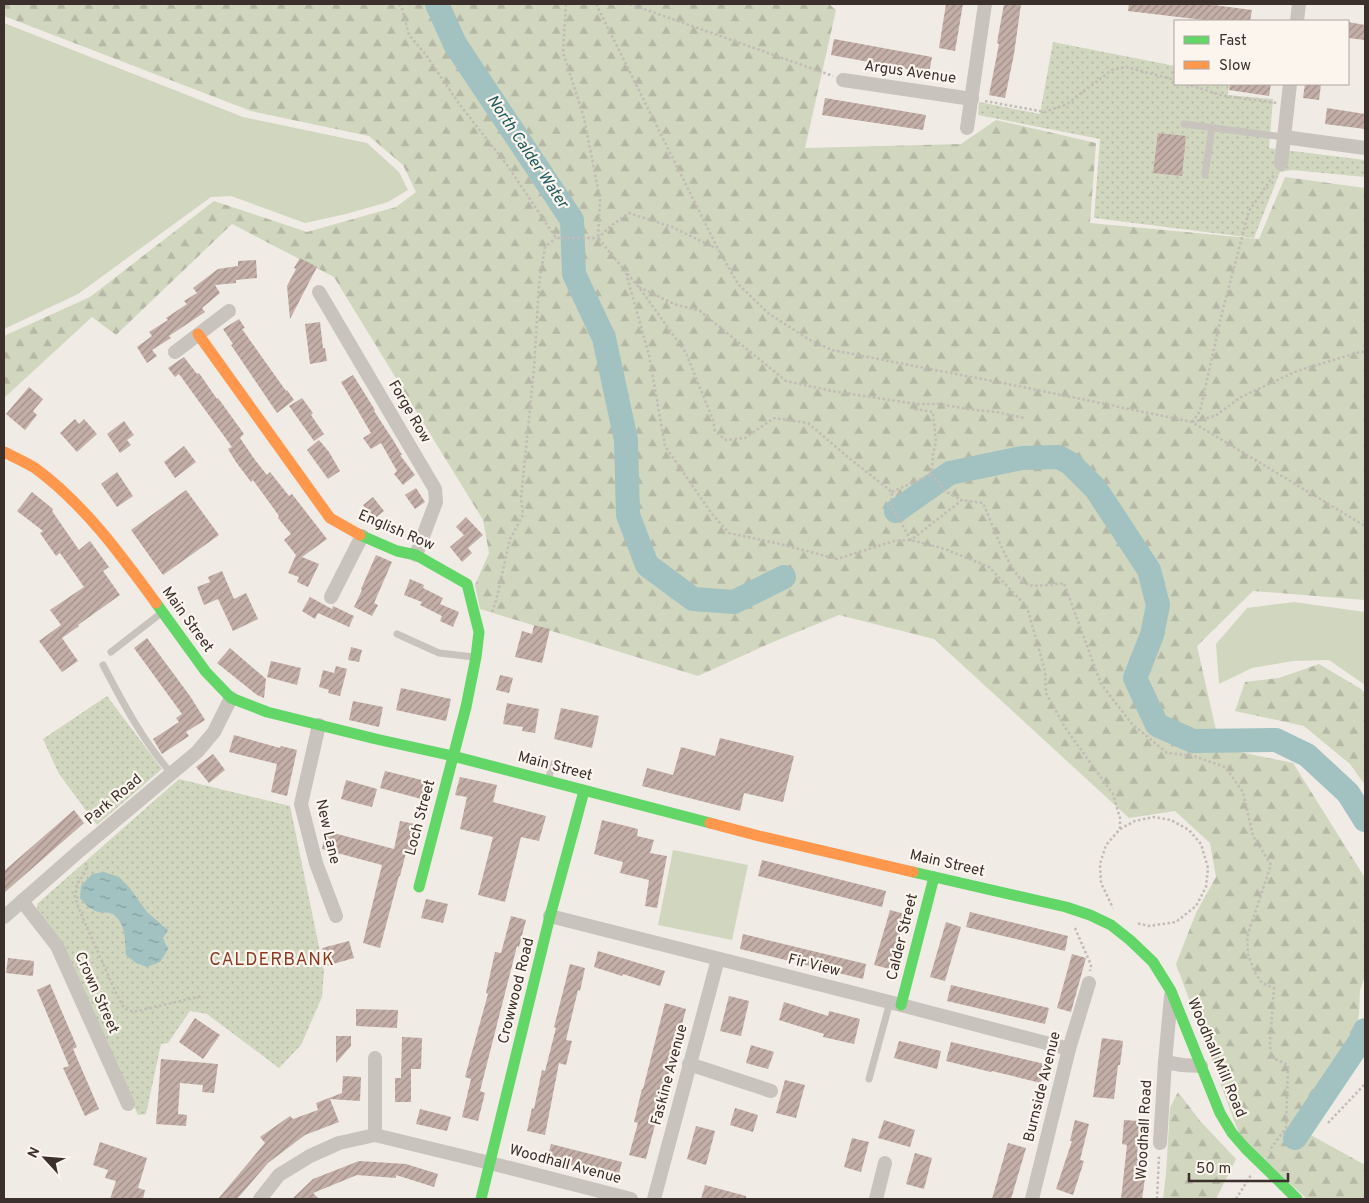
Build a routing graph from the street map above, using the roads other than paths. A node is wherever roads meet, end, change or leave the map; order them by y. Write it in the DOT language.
graph roads {
  1 [pos="985,4"];
  2 [pos="1299,4"];
  3 [pos="1297,20"];
  4 [pos="843,80"];
  5 [pos="1290,85"];
  6 [pos="972,98"];
  7 [pos="1184,124"];
  8 [pos="1212,127"];
  9 [pos="967,128"];
  10 [pos="1284,137"];
  11 [pos="1365,148"];
  12 [pos="1281,164"];
  13 [pos="1205,175"];
  14 [pos="319,292"];
  15 [pos="229,311"];
  16 [pos="198,334"];
  17 [pos="175,352"];
  18 [pos="4,452"];
  19 [pos="362,536"];
  20 [pos="416,555"];
  21 [pos="331,597"];
  22 [pos="162,612"];
  23 [pos="397,634"];
  24 [pos="111,652"];
  25 [pos="476,658"];
  26 [pos="103,666"];
  27 [pos="231,698"];
  28 [pos="319,725"];
  29 [pos="453,756"];
  30 [pos="553,764"];
  31 [pos="171,774"];
  32 [pos="548,780"];
  33 [pos="584,791"];
  34 [pos="934,877"];
  35 [pos="418,887"];
  36 [pos="22,902"];
  37 [pos="336,916"];
  38 [pos="550,916"];
  39 [pos="4,917"];
  40 [pos="718,959"];
  41 [pos="1088,983"];
  42 [pos="1172,991"];
  43 [pos="895,1004"];
  44 [pos="1068,1049"];
  45 [pos="374,1058"];
  46 [pos="1165,1062"];
  47 [pos="690,1064"];
  48 [pos="1201,1066"];
  49 [pos="869,1079"];
  50 [pos="771,1091"];
  51 [pos="128,1104"];
  52 [pos="375,1135"];
  53 [pos="1160,1143"];
  54 [pos="490,1163"];
  55 [pos="885,1164"];
  56 [pos="260,1199"];
  57 [pos="481,1199"];
  58 [pos="631,1199"];
  59 [pos="654,1199"];
  60 [pos="876,1199"];
  61 [pos="1032,1199"];
  62 [pos="1297,1199"];
  1 -- 6 [label="street"];
  2 -- 3 [label="street"];
  4 -- 6 [label="street, Argus Avenue"];
  5 -- 10 [label="street"];
  6 -- 9 [label="street"];
  7 -- 8 [label="lane"];
  8 -- 10 [label="lane"];
  8 -- 13 [label="lane"];
  10 -- 11 [label="street"];
  10 -- 12 [label="street"];
  14 -- 20 [label="street, Forge Row"];
  15 -- 16 [label="street"];
  16 -- 17 [label="street"];
  16 -- 19 [label="main road, English Row"];
  18 -- 22 [label="main road, Main Street"];
  19 -- 20 [label="main road, English Row"];
  19 -- 21 [label="street"];
  20 -- 25 [label="main road, English Row"];
  22 -- 24 [label="lane"];
  22 -- 27 [label="main road, Main Street"];
  23 -- 25 [label="lane"];
  25 -- 29 [label="main road, English Row"];
  26 -- 31 [label="lane"];
  27 -- 28 [label="main road, Main Street"];
  27 -- 31 [label="street, Park Road"];
  28 -- 29 [label="main road, Main Street"];
  28 -- 37 [label="street, New Lane"];
  29 -- 32 [label="main road, Main Street"];
  29 -- 35 [label="main road, Loch Street"];
  30 -- 32 [label="lane"];
  31 -- 36 [label="street, Park Road"];
  32 -- 33 [label="main road, Main Street"];
  33 -- 34 [label="main road, Main Street"];
  33 -- 38 [label="main road, Crowwood Road"];
  34 -- 42 [label="main road, Main Street"];
  34 -- 43 [label="main road, Calder Street"];
  36 -- 39 [label="street, Park Road"];
  36 -- 51 [label="street, Crown Street"];
  38 -- 40 [label="street, Fir View"];
  38 -- 54 [label="main road, Crowwood Road"];
  40 -- 43 [label="street, Fir View"];
  40 -- 47 [label="street, Faskine Avenue"];
  41 -- 44 [label="street, Burnside Avenue"];
  42 -- 46 [label="street, Woodhall Road"];
  42 -- 48 [label="main road, Woodhall Mill Road"];
  43 -- 44 [label="street, Fir View"];
  43 -- 49 [label="lane"];
  44 -- 61 [label="street, Burnside Avenue"];
  45 -- 52 [label="street"];
  46 -- 48 [label="street, Woodhall Road"];
  46 -- 53 [label="street, Woodhall Road"];
  47 -- 50 [label="street"];
  47 -- 59 [label="street, Faskine Avenue"];
  48 -- 62 [label="main road, Woodhall Mill Road, bridge"];
  52 -- 54 [label="street, Woodhall Avenue"];
  52 -- 56 [label="street"];
  54 -- 57 [label="main road, Crowwood Road"];
  54 -- 58 [label="street, Woodhall Avenue"];
  55 -- 60 [label="street"];
}
